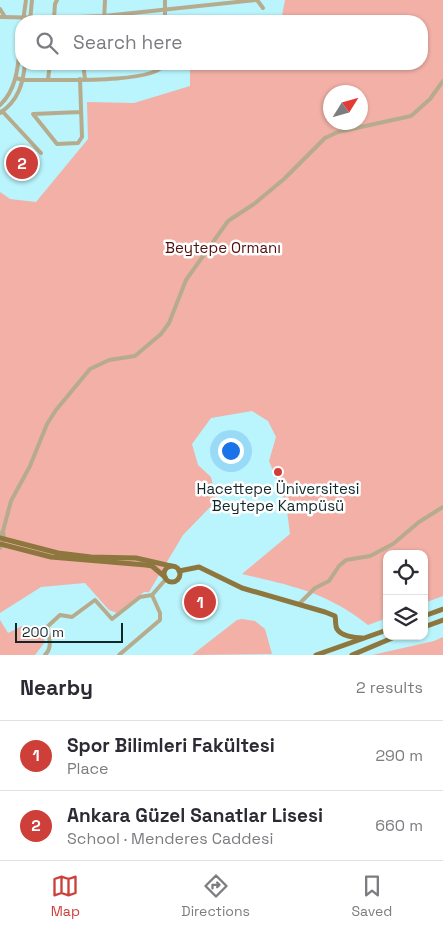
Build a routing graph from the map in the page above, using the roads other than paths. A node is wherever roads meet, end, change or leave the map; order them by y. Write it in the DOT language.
graph roads {
  1 [pos="26,0"];
  2 [pos="32,0"];
  3 [pos="57,0"];
  4 [pos="105,0"];
  5 [pos="165,0"];
  6 [pos="256,0"];
  7 [pos="219,2"];
  8 [pos="263,8"];
  9 [pos="0,9"];
  10 [pos="164,10"];
  11 [pos="24,15"];
  12 [pos="30,15"];
  13 [pos="54,15"];
  14 [pos="104,15"];
  15 [pos="114,15"];
  16 [pos="164,15"];
  17 [pos="2,17"];
  18 [pos="15,18"];
  19 [pos="17,70"];
  20 [pos="24,70"];
  21 [pos="49,70"];
  22 [pos="83,70"];
  23 [pos="160,70"];
  24 [pos="16,78"];
  25 [pos="48,79"];
  26 [pos="82,79"];
  27 [pos="23,80"];
  28 [pos="443,81"];
  29 [pos="0,105"];
  30 [pos="1,112"];
  31 [pos="81,112"];
  32 [pos="41,152"];
  33 [pos="443,507"];
  34 [pos="1,540"];
  35 [pos="171,566"];
  36 [pos="179,571"];
  37 [pos="165,578"];
  38 [pos="152,595"];
  39 [pos="300,603"];
  40 [pos="443,609"];
  41 [pos="428,615"];
  42 [pos="443,620"];
  43 [pos="428,626"];
  44 [pos="383,631"];
  45 [pos="362,638"];
  46 [pos="388,640"];
  47 [pos="45,655"];
  48 [pos="119,655"];
  49 [pos="316,655"];
  50 [pos="352,655"];
  1 -- 11 [label="street"];
  2 -- 12 [label="street"];
  3 -- 13 [label="street"];
  4 -- 14 [label="street"];
  5 -- 10 [label="street"];
  6 -- 7 [label="street"];
  6 -- 8 [label="street"];
  7 -- 10 [label="street"];
  9 -- 17 [label="street"];
  10 -- 15 [label="street"];
  10 -- 16 [label="street"];
  17 -- 18 [label="street"];
  19 -- 24 [label="street"];
  20 -- 27 [label="street"];
  21 -- 25 [label="street"];
  22 -- 26 [label="street"];
  23 -- 26 [label="street"];
  24 -- 27 [label="street"];
  24 -- 29 [label="street"];
  25 -- 26 [label="street"];
  25 -- 27 [label="street"];
  26 -- 31 [label="street"];
  27 -- 30 [label="street"];
  28 -- 34 [label="street"];
  30 -- 32 [label="street"];
  31 -- 31 [label="street"];
  33 -- 39 [label="street"];
  34 -- 35 [label="main road"];
  34 -- 37 [label="main road"];
  35 -- 36 [label="main road"];
  35 -- 37 [label="main road"];
  36 -- 37 [label="main road"];
  36 -- 39 [label="main road"];
  37 -- 38 [label="street"];
  38 -- 47 [label="street"];
  38 -- 48 [label="street"];
  39 -- 45 [label="main road"];
  40 -- 41 [label="main road"];
  42 -- 43 [label="main road"];
  44 -- 45 [label="main road"];
  45 -- 49 [label="main road"];
  46 -- 50 [label="main road"];
}
